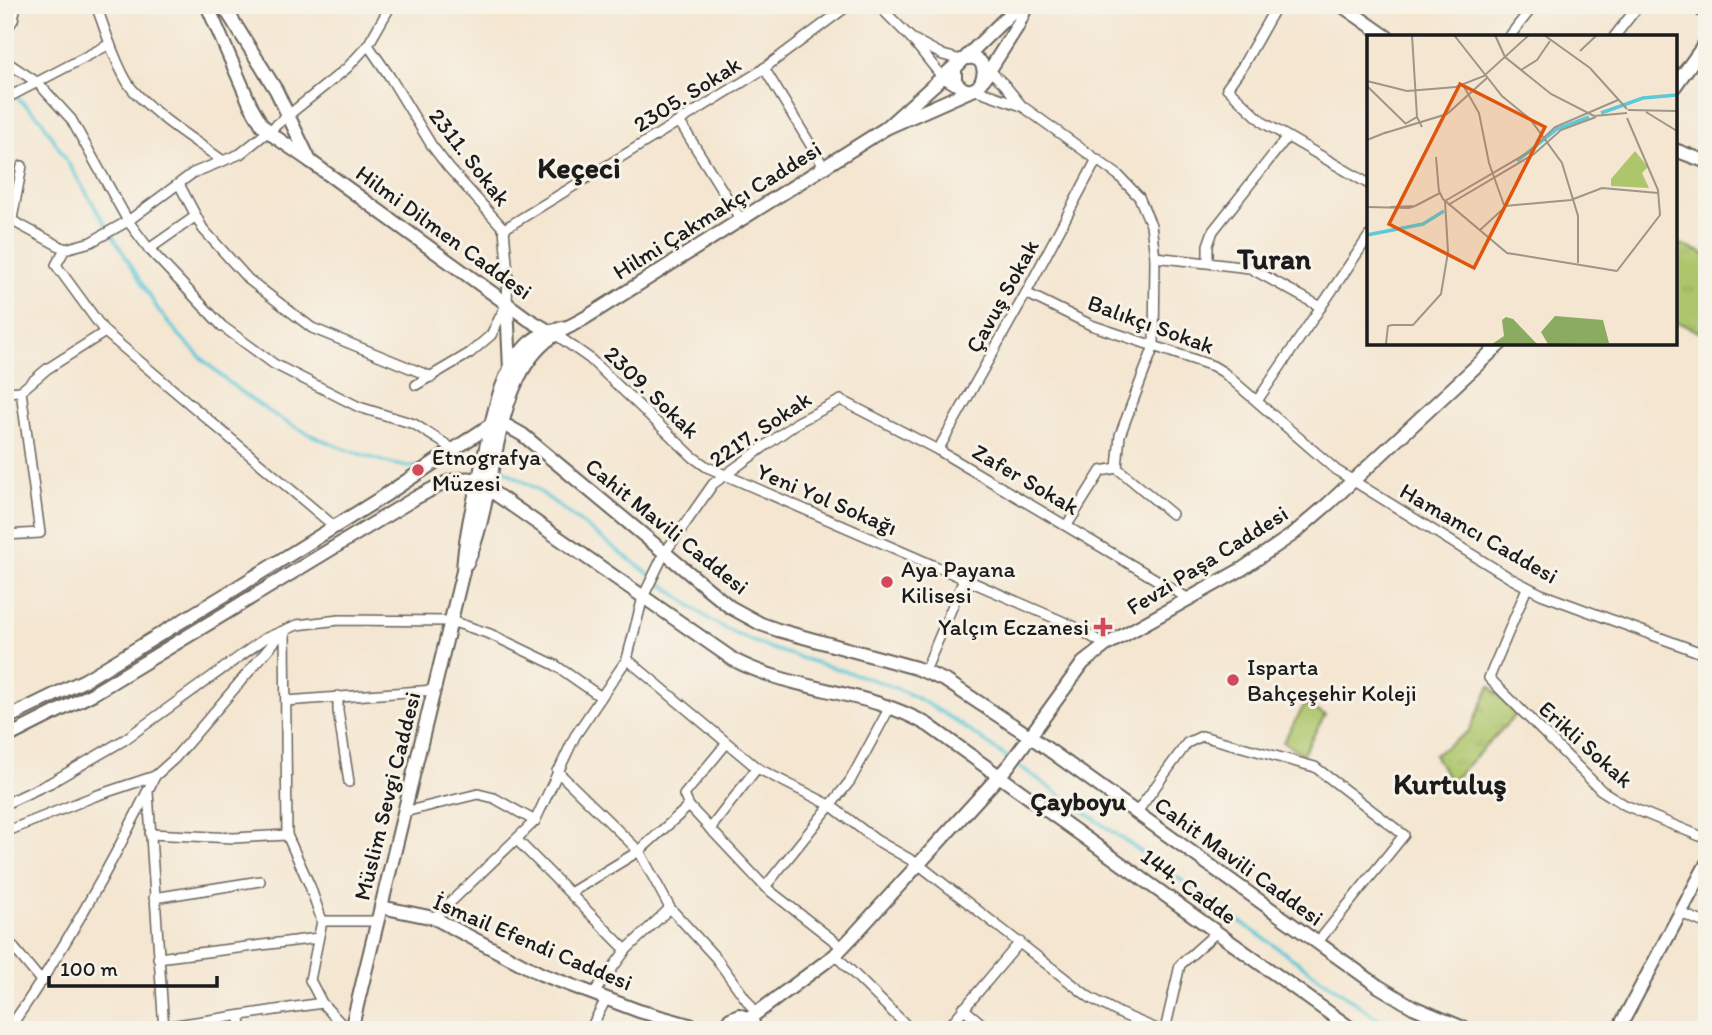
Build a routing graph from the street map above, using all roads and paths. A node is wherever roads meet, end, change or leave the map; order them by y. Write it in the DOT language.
graph roads {
  1 [pos="16,5"];
  2 [pos="96,5"];
  3 [pos="208,5"];
  4 [pos="223,5"];
  5 [pos="391,5"];
  6 [pos="849,5"];
  7 [pos="878,5"];
  8 [pos="1019,5"];
  9 [pos="1027,5"];
  10 [pos="1277,5"];
  11 [pos="1341,5"];
  12 [pos="1534,5"];
  13 [pos="1639,5"];
  14 [pos="1697,5"];
  15 [pos="1707,15"];
  16 [pos="5,32"];
  17 [pos="1384,35"];
  18 [pos="1511,35"];
  19 [pos="1616,35"];
  20 [pos="911,38"];
  21 [pos="1707,41"];
  22 [pos="110,44"];
  23 [pos="368,45"];
  24 [pos="5,61"];
  25 [pos="959,62"];
  26 [pos="985,66"];
  27 [pos="764,68"];
  28 [pos="943,78"];
  29 [pos="38,83"];
  30 [pos="1677,84"];
  31 [pos="974,87"];
  32 [pos="6,99"];
  33 [pos="1022,106"];
  34 [pos="287,114"];
  35 [pos="679,121"];
  36 [pos="886,128"];
  37 [pos="267,130"];
  38 [pos="1287,137"];
  39 [pos="1677,151"];
  40 [pos="1097,159"];
  41 [pos="223,161"];
  42 [pos="310,161"];
  43 [pos="1707,162"];
  44 [pos="22,166"];
  45 [pos="824,167"];
  46 [pos="1367,183"];
  47 [pos="178,184"];
  48 [pos="196,216"];
  49 [pos="8,218"];
  50 [pos="741,220"];
  51 [pos="128,221"];
  52 [pos="504,229"];
  53 [pos="1367,239"];
  54 [pos="149,248"];
  55 [pos="65,249"];
  56 [pos="1155,257"];
  57 [pos="1208,262"];
  58 [pos="1026,293"];
  59 [pos="507,303"];
  60 [pos="1321,307"];
  61 [pos="571,326"];
  62 [pos="105,332"];
  63 [pos="552,333"];
  64 [pos="1499,345"];
  65 [pos="1154,346"];
  66 [pos="509,370"];
  67 [pos="432,377"];
  68 [pos="415,385"];
  69 [pos="21,391"];
  70 [pos="5,392"];
  71 [pos="841,400"];
  72 [pos="1257,401"];
  73 [pos="497,425"];
  74 [pos="453,449"];
  75 [pos="938,450"];
  76 [pos="1117,468"];
  77 [pos="724,475"];
  78 [pos="1353,481"];
  79 [pos="484,483"];
  80 [pos="1172,514"];
  81 [pos="1066,525"];
  82 [pos="335,527"];
  83 [pos="5,535"];
  84 [pos="661,559"];
  85 [pos="964,579"];
  86 [pos="1527,588"];
  87 [pos="645,593"];
  88 [pos="1189,599"];
  89 [pos="451,621"];
  90 [pos="285,630"];
  91 [pos="1106,645"];
  92 [pos="1707,655"];
  93 [pos="627,659"];
  94 [pos="925,671"];
  95 [pos="434,690"];
  96 [pos="338,696"];
  97 [pos="601,697"];
  98 [pos="286,701"];
  99 [pos="890,707"];
  100 [pos="5,719"];
  101 [pos="5,738"];
  102 [pos="1027,742"];
  103 [pos="726,744"];
  104 [pos="757,768"];
  105 [pos="557,771"];
  106 [pos="155,776"];
  107 [pos="1000,776"];
  108 [pos="349,782"];
  109 [pos="148,790"];
  110 [pos="5,804"];
  111 [pos="830,805"];
  112 [pos="689,806"];
  113 [pos="404,812"];
  114 [pos="1138,812"];
  115 [pos="535,821"];
  116 [pos="710,829"];
  117 [pos="5,832"];
  118 [pos="150,834"];
  119 [pos="287,835"];
  120 [pos="1707,839"];
  121 [pos="517,840"];
  122 [pos="639,851"];
  123 [pos="1707,863"];
  124 [pos="918,864"];
  125 [pos="260,881"];
  126 [pos="765,887"];
  127 [pos="570,893"];
  128 [pos="154,898"];
  129 [pos="381,907"];
  130 [pos="670,908"];
  131 [pos="1681,913"];
  132 [pos="434,918"];
  133 [pos="322,921"];
  134 [pos="378,921"];
  135 [pos="1707,924"];
  136 [pos="1217,932"];
  137 [pos="5,937"];
  138 [pos="318,938"];
  139 [pos="1020,942"];
  140 [pos="1317,943"];
  141 [pos="626,950"];
  142 [pos="838,951"];
  143 [pos="158,958"];
  144 [pos="42,982"];
  145 [pos="593,994"];
  146 [pos="607,999"];
  147 [pos="322,1003"];
  148 [pos="963,1007"];
  149 [pos="240,1016"];
  150 [pos="753,1020"];
  151 [pos="670,1026"];
  152 [pos="162,1029"];
  153 [pos="1352,1029"];
  154 [pos="8,1030"];
  155 [pos="241,1030"];
  156 [pos="349,1030"];
  157 [pos="590,1030"];
  158 [pos="707,1030"];
  159 [pos="726,1030"];
  160 [pos="911,1030"];
  161 [pos="946,1030"];
  162 [pos="989,1030"];
  163 [pos="1159,1030"];
  164 [pos="1165,1030"];
  165 [pos="1468,1030"];
  166 [pos="1618,1030"];
  1 -- 16 [label="street"];
  2 -- 22 [label="street"];
  3 -- 37 [label="street, Hilmi Dilmen Caddesi"];
  4 -- 34 [label="street, Hilmi Dilmen Caddesi"];
  5 -- 23 [label="street"];
  6 -- 27 [label="street, 2305. Sokak"];
  7 -- 20 [label="street"];
  8 -- 25 [label="street, Hilmi Çakmakçı Caddesi"];
  9 -- 26 [label="street"];
  10 -- 38 [label="street"];
  11 -- 17 [label="street"];
  12 -- 18 [label="street"];
  13 -- 19 [label="street"];
  14 -- 15 [label="street"];
  20 -- 25 [label="street"];
  20 -- 28 [label="street"];
  21 -- 30 [label="street"];
  22 -- 29 [label="street"];
  22 -- 41 [label="street"];
  23 -- 34 [label="street"];
  23 -- 52 [label="street, 2311. Sokak"];
  24 -- 29 [label="street"];
  25 -- 26 [label="street"];
  25 -- 28 [label="street, Hilmi Çakmakçı Caddesi"];
  25 -- 31 [label="street"];
  26 -- 31 [label="street"];
  26 -- 33 [label="street"];
  27 -- 35 [label="street, 2305. Sokak"];
  27 -- 45 [label="street"];
  28 -- 31 [label="street"];
  28 -- 36 [label="street, Hilmi Çakmakçı Caddesi"];
  29 -- 32 [label="street"];
  29 -- 51 [label="street"];
  31 -- 33 [label="street"];
  31 -- 36 [label="street, Hilmi Çakmakçı Caddesi"];
  33 -- 40 [label="street"];
  34 -- 37 [label="street"];
  34 -- 42 [label="street, Hilmi Dilmen Caddesi"];
  35 -- 50 [label="street"];
  35 -- 52 [label="street, 2305. Sokak"];
  36 -- 45 [label="street, Hilmi Çakmakçı Caddesi"];
  37 -- 41 [label="street"];
  37 -- 42 [label="street, Hilmi Dilmen Caddesi"];
  38 -- 46 [label="street"];
  38 -- 57 [label="street"];
  39 -- 43 [label="street"];
  40 -- 56 [label="street"];
  40 -- 58 [label="street, Çavuş Sokak"];
  41 -- 47 [label="street"];
  42 -- 59 [label="street, Hilmi Dilmen Caddesi"];
  44 -- 49 [label="street"];
  45 -- 50 [label="street, Hilmi Çakmakçı Caddesi"];
  47 -- 48 [label="street"];
  47 -- 51 [label="street"];
  48 -- 54 [label="street"];
  48 -- 67 [label="street"];
  49 -- 55 [label="street"];
  50 -- 61 [label="street, Hilmi Çakmakçı Caddesi"];
  51 -- 54 [label="street"];
  51 -- 55 [label="street"];
  52 -- 59 [label="street, 2311. Sokak"];
  53 -- 60 [label="street"];
  54 -- 74 [label="street"];
  55 -- 62 [label="street"];
  56 -- 57 [label="street"];
  56 -- 65 [label="street"];
  57 -- 60 [label="street"];
  58 -- 65 [label="street, Balıkçı Sokak"];
  58 -- 75 [label="street, Çavuş Sokak"];
  59 -- 63 [label="street, Hilmi Dilmen Caddesi"];
  59 -- 66 [label="street"];
  59 -- 67 [label="street"];
  60 -- 72 [label="street"];
  61 -- 63 [label="street, Müslim Sevgi Caddesi"];
  62 -- 69 [label="street"];
  62 -- 82 [label="street"];
  63 -- 66 [label="street, Müslim Sevgi Caddesi"];
  63 -- 73 [label="street, Müslim Sevgi Caddesi"];
  63 -- 77 [label="street, 2309. Sokak"];
  64 -- 78 [label="street, Fevzi Paşa Caddesi"];
  65 -- 72 [label="street, Balıkçı Sokak"];
  65 -- 76 [label="street"];
  66 -- 73 [label="street, Müslim Sevgi Caddesi"];
  67 -- 68 [label="street"];
  69 -- 70 [label="street"];
  69 -- 83 [label="street"];
  71 -- 75 [label="street, Zafer Sokak"];
  71 -- 77 [label="street, 2217. Sokak"];
  72 -- 78 [label="street, Balıkçı Sokak"];
  73 -- 74 [label="street"];
  73 -- 79 [label="street, Müslim Sevgi Caddesi"];
  73 -- 84 [label="street, Cahit Mavili Caddesi"];
  74 -- 82 [label="street"];
  75 -- 81 [label="street, Zafer Sokak"];
  76 -- 80 [label="street"];
  76 -- 81 [label="street"];
  77 -- 84 [label="street, 2217. Sokak"];
  77 -- 85 [label="street, Yeni Yol Sokağı"];
  78 -- 86 [label="street, Hamamcı Caddesi"];
  78 -- 88 [label="street, Fevzi Paşa Caddesi"];
  79 -- 87 [label="street, 144. Cadde"];
  79 -- 89 [label="street, Müslim Sevgi Caddesi"];
  79 -- 101 [label="street"];
  81 -- 88 [label="street, Zafer Sokak"];
  82 -- 100 [label="street"];
  84 -- 87 [label="street, 2217. Sokak"];
  84 -- 94 [label="street, Cahit Mavili Caddesi"];
  85 -- 91 [label="street, Yeni Yol Sokağı"];
  85 -- 94 [label="street"];
  86 -- 92 [label="street, Hamamcı Caddesi"];
  86 -- 120 [label="street, Erikli Sokak"];
  87 -- 93 [label="street, 2217. Sokak"];
  87 -- 99 [label="street, 144. Cadde"];
  88 -- 91 [label="street, Fevzi Paşa Caddesi"];
  89 -- 90 [label="street"];
  89 -- 95 [label="street, Müslim Sevgi Caddesi"];
  89 -- 97 [label="street"];
  90 -- 98 [label="street"];
  90 -- 106 [label="street"];
  90 -- 110 [label="street"];
  91 -- 102 [label="street, Fevzi Paşa Caddesi"];
  93 -- 97 [label="street, 2217. Sokak"];
  93 -- 103 [label="street"];
  94 -- 102 [label="street, Cahit Mavili Caddesi"];
  95 -- 96 [label="street"];
  95 -- 113 [label="street, Müslim Sevgi Caddesi"];
  96 -- 98 [label="street"];
  96 -- 108 [label="street"];
  97 -- 105 [label="street, 2217. Sokak"];
  98 -- 119 [label="street"];
  99 -- 107 [label="street, 144. Cadde"];
  99 -- 111 [label="street"];
  102 -- 107 [label="street, Fevzi Paşa Caddesi"];
  102 -- 114 [label="street, Cahit Mavili Caddesi"];
  103 -- 104 [label="street"];
  103 -- 112 [label="street"];
  104 -- 111 [label="street"];
  104 -- 116 [label="street"];
  105 -- 115 [label="street, 2217. Sokak"];
  105 -- 122 [label="street"];
  106 -- 109 [label="street"];
  106 -- 117 [label="street"];
  107 -- 124 [label="street, Fevzi Paşa Caddesi"];
  107 -- 136 [label="street, 144. Cadde"];
  109 -- 118 [label="street"];
  109 -- 144 [label="street"];
  111 -- 124 [label="street"];
  111 -- 126 [label="street"];
  112 -- 116 [label="street"];
  112 -- 122 [label="street"];
  113 -- 115 [label="street"];
  113 -- 129 [label="street, Müslim Sevgi Caddesi"];
  114 -- 140 [label="street, Cahit Mavili Caddesi"];
  114 -- 140 [label="street"];
  115 -- 121 [label="street, 2217. Sokak"];
  116 -- 126 [label="street"];
  118 -- 119 [label="street"];
  118 -- 128 [label="street"];
  119 -- 133 [label="street"];
  121 -- 127 [label="street"];
  121 -- 132 [label="street, 2217. Sokak"];
  122 -- 127 [label="street"];
  122 -- 130 [label="street"];
  123 -- 131 [label="street"];
  124 -- 139 [label="street"];
  124 -- 142 [label="street, Fevzi Paşa Caddesi"];
  125 -- 128 [label="street"];
  126 -- 142 [label="street"];
  127 -- 141 [label="street"];
  128 -- 143 [label="street"];
  129 -- 132 [label="street, İsmail Efendi Caddesi"];
  129 -- 134 [label="street, Müslim Sevgi Caddesi"];
  130 -- 141 [label="street"];
  130 -- 150 [label="street"];
  131 -- 135 [label="street"];
  131 -- 166 [label="street"];
  132 -- 145 [label="street, İsmail Efendi Caddesi"];
  133 -- 134 [label="street"];
  133 -- 138 [label="street"];
  134 -- 156 [label="street, Müslim Sevgi Caddesi"];
  136 -- 153 [label="street, 144. Cadde"];
  136 -- 164 [label="street"];
  137 -- 144 [label="street"];
  138 -- 143 [label="street"];
  138 -- 147 [label="street"];
  139 -- 148 [label="street"];
  139 -- 163 [label="street"];
  140 -- 165 [label="street, Cahit Mavili Caddesi"];
  141 -- 145 [label="street"];
  142 -- 150 [label="street, Fevzi Paşa Caddesi"];
  142 -- 160 [label="street"];
  143 -- 152 [label="street"];
  144 -- 154 [label="street"];
  145 -- 146 [label="street, İsmail Efendi Caddesi"];
  146 -- 151 [label="street, İsmail Efendi Caddesi"];
  146 -- 157 [label="street"];
  147 -- 149 [label="street"];
  147 -- 156 [label="street"];
  148 -- 161 [label="street"];
  148 -- 162 [label="street"];
  149 -- 152 [label="street"];
  149 -- 155 [label="street"];
  150 -- 159 [label="street, Fevzi Paşa Caddesi"];
  151 -- 158 [label="street, İsmail Efendi Caddesi"];
}
